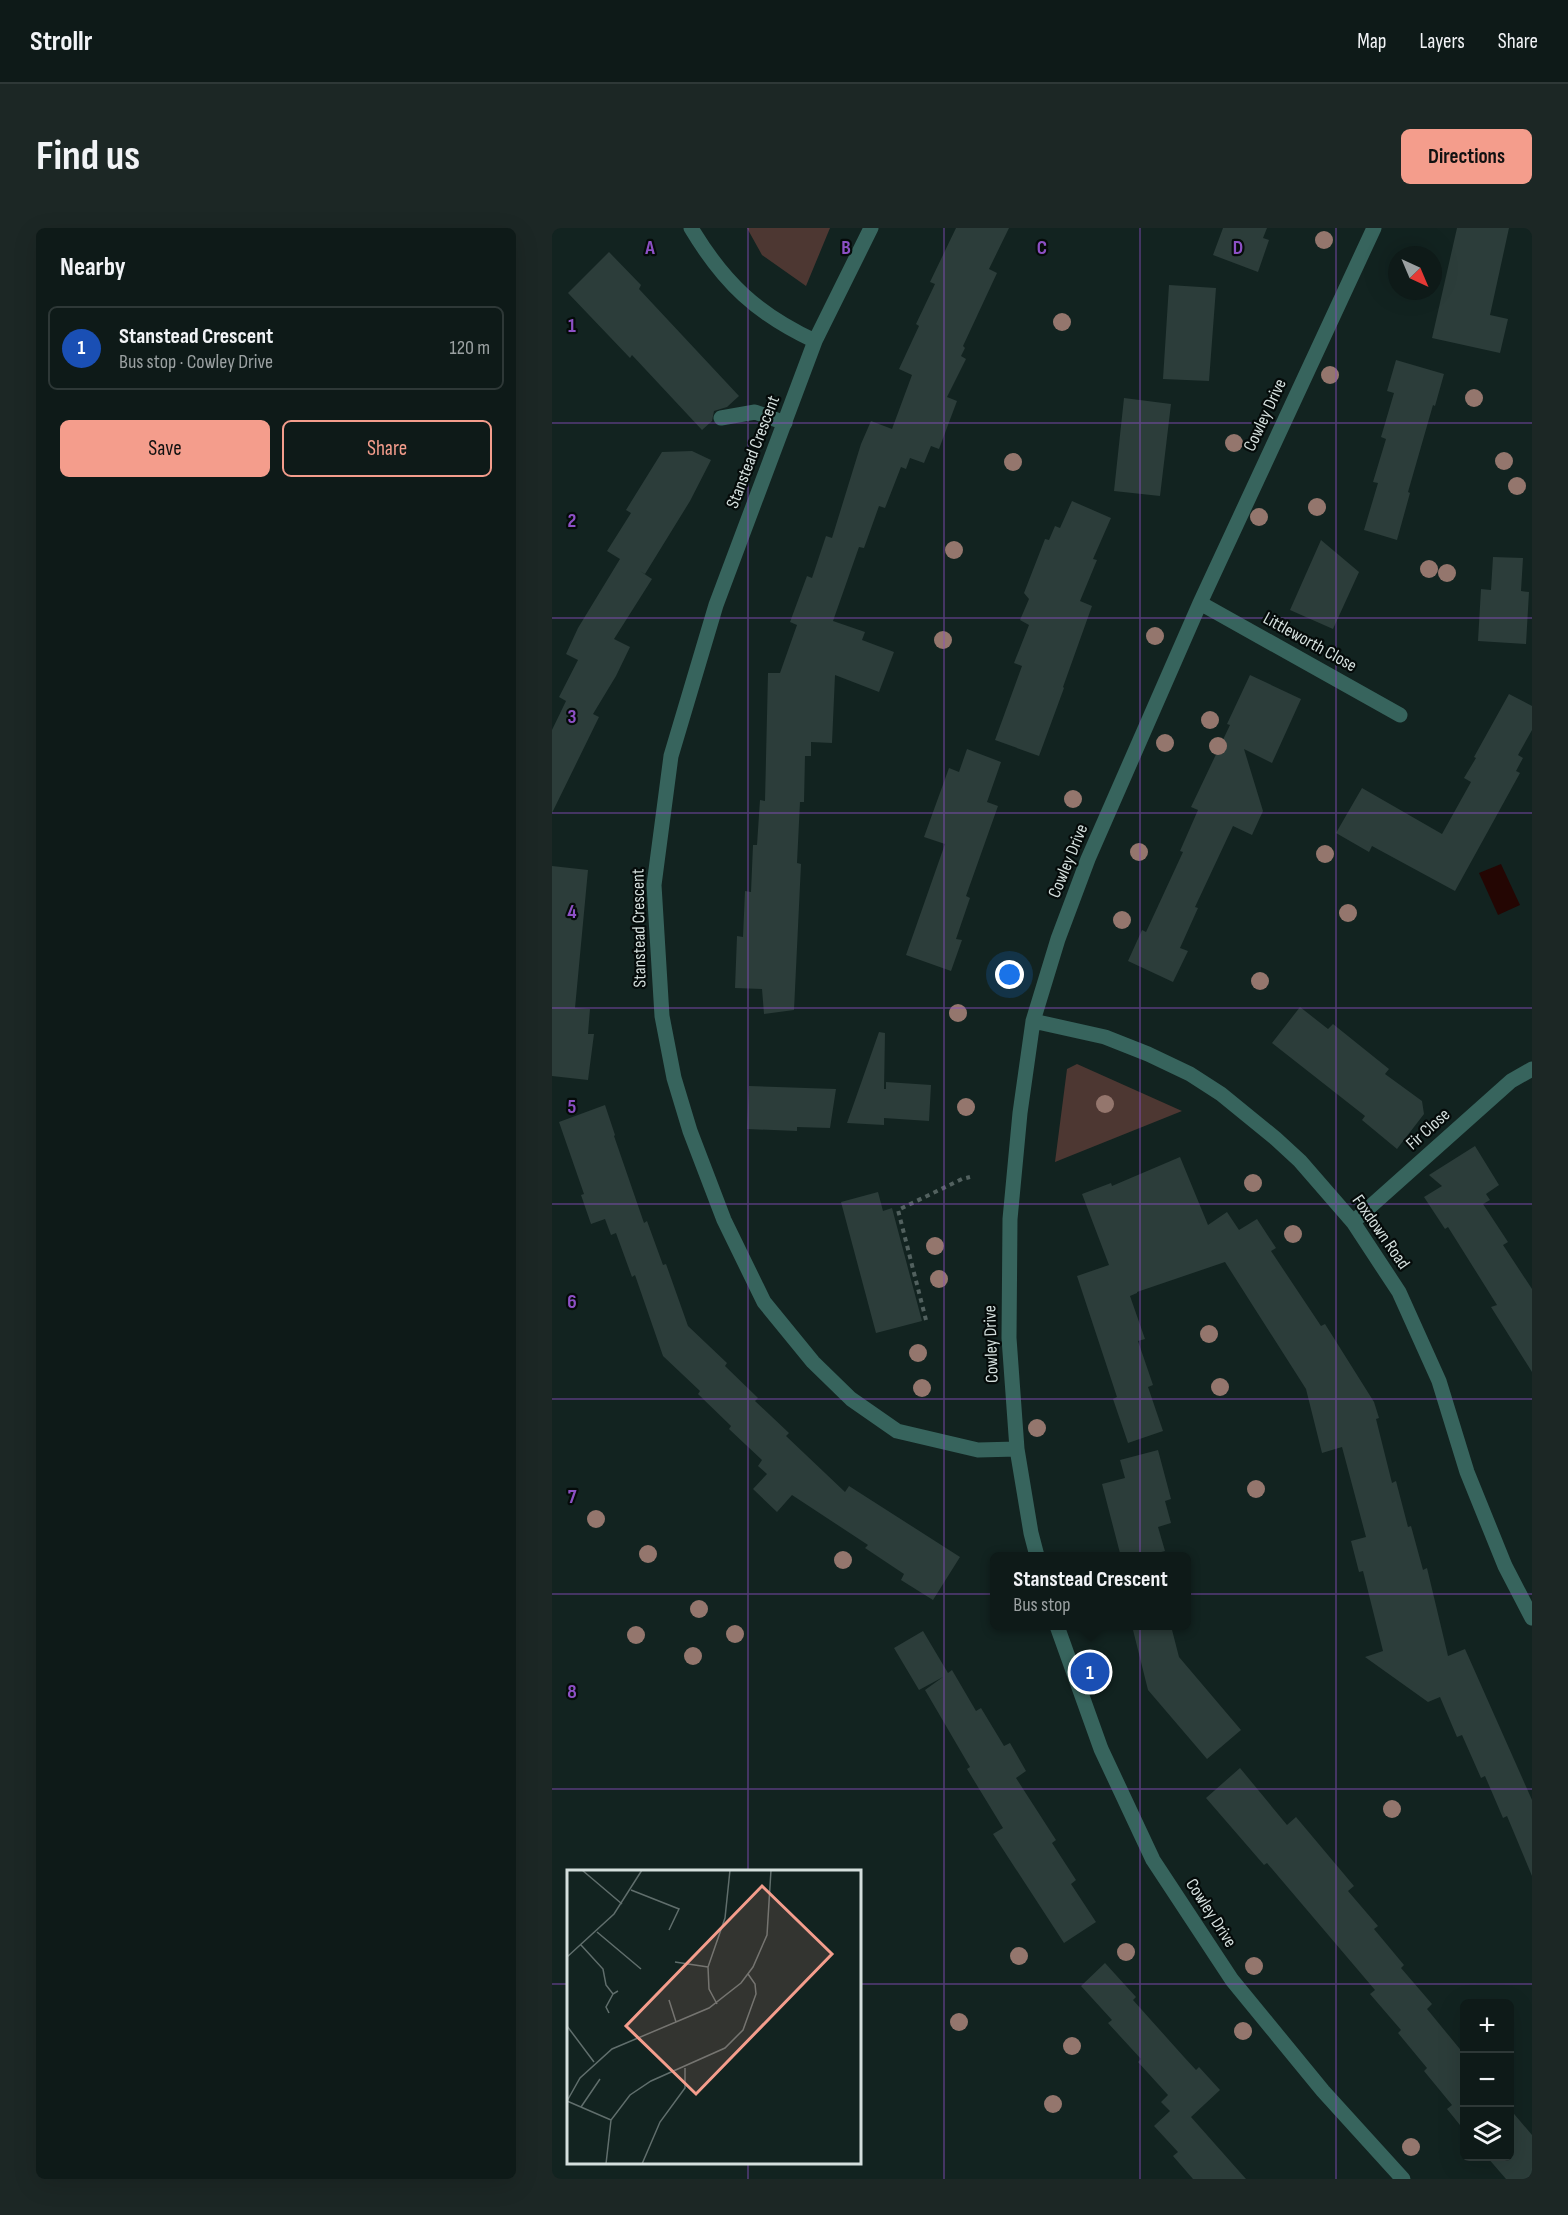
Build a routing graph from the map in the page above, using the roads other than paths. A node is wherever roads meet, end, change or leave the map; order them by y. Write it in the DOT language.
graph roads {
  1 [pos="691,228"];
  2 [pos="871,228"];
  3 [pos="1374,228"];
  4 [pos="815,341"];
  5 [pos="721,418"];
  6 [pos="785,423"];
  7 [pos="1200,603"];
  8 [pos="1400,715"];
  9 [pos="1033,1021"];
  10 [pos="1532,1069"];
  11 [pos="1353,1222"];
  12 [pos="1017,1449"];
  13 [pos="1036,1552"];
  14 [pos="1532,1618"];
  15 [pos="1058,1630"];
  16 [pos="1403,2179"];
  1 -- 4 [label="street"];
  2 -- 4 [label="street, Stanstead Crescent"];
  3 -- 7 [label="street, Cowley Drive"];
  4 -- 6 [label="street, Stanstead Crescent"];
  5 -- 6 [label="street"];
  6 -- 12 [label="street, Stanstead Crescent"];
  7 -- 8 [label="street, Littleworth Close"];
  7 -- 9 [label="street, Cowley Drive"];
  9 -- 11 [label="street, Foxdown Road"];
  9 -- 12 [label="street, Cowley Drive"];
  10 -- 11 [label="street, Fir Close"];
  11 -- 14 [label="street, Foxdown Road"];
  12 -- 13 [label="street, Cowley Drive"];
  15 -- 16 [label="street, Cowley Drive"];
}
